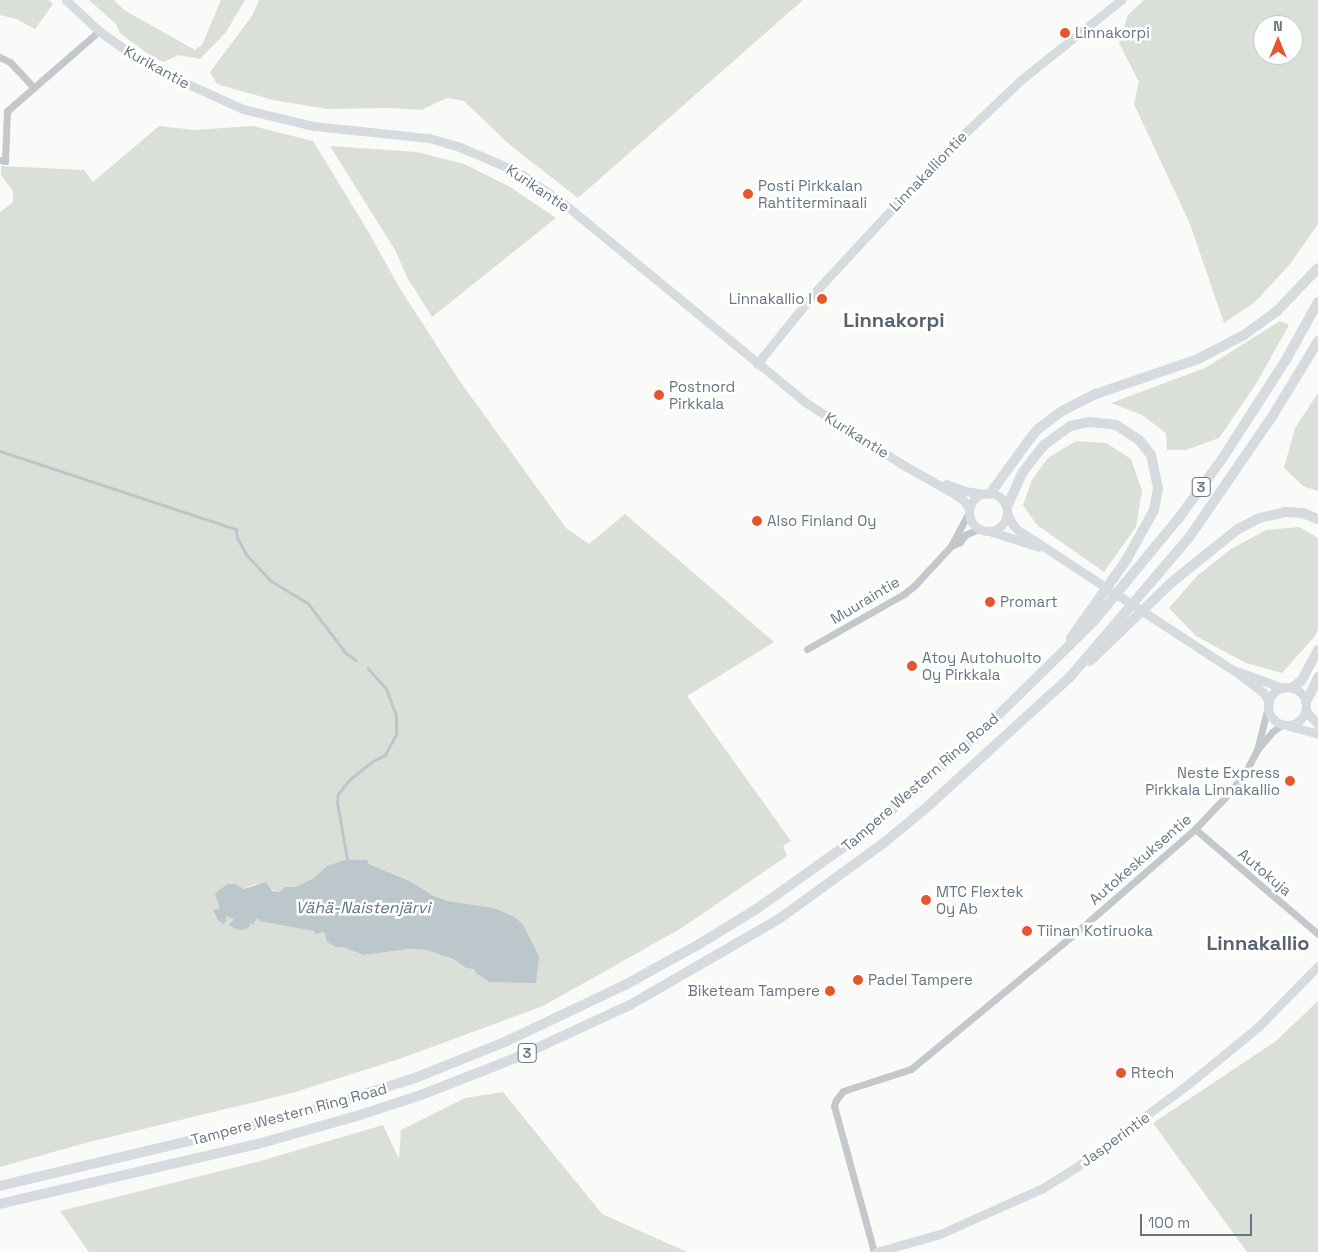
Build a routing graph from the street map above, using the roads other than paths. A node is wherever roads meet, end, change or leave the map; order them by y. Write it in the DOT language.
graph roads {
  1 [pos="66,0"];
  2 [pos="1121,0"];
  3 [pos="99,31"];
  4 [pos="0,57"];
  5 [pos="33,87"];
  6 [pos="0,160"];
  7 [pos="1318,268"];
  8 [pos="1318,302"];
  9 [pos="1318,341"];
  10 [pos="757,364"];
  11 [pos="929,478"];
  12 [pos="987,494"];
  13 [pos="970,510"];
  14 [pos="1007,510"];
  15 [pos="1318,520"];
  16 [pos="986,531"];
  17 [pos="951,546"];
  18 [pos="1045,549"];
  19 [pos="807,649"];
  20 [pos="1318,650"];
  21 [pos="1061,654"];
  22 [pos="1236,672"];
  23 [pos="1070,677"];
  24 [pos="1318,677"];
  25 [pos="1287,688"];
  26 [pos="1269,705"];
  27 [pos="1306,707"];
  28 [pos="1285,725"];
  29 [pos="1318,725"];
  30 [pos="1318,734"];
  31 [pos="1257,750"];
  32 [pos="1195,829"];
  33 [pos="1318,934"];
  34 [pos="1318,966"];
  35 [pos="0,1186"];
  36 [pos="0,1204"];
  37 [pos="875,1252"];
  1 -- 3 [label="main road, Kurikantie"];
  2 -- 10 [label="main road, Linnakalliontie"];
  3 -- 5 [label="street"];
  3 -- 10 [label="main road, Kurikantie"];
  4 -- 5 [label="street"];
  5 -- 6 [label="street"];
  7 -- 12 [label="highway"];
  8 -- 21 [label="highway, Tampere Western Ring Road / 3"];
  9 -- 23 [label="highway, Tampere Western Ring Road / 3"];
  10 -- 11 [label="main road, Kurikantie"];
  11 -- 12 [label="main road, Kurikantie"];
  11 -- 13 [label="main road, Kurikantie"];
  12 -- 13 [label="main road"];
  12 -- 14 [label="main road"];
  13 -- 16 [label="main road"];
  13 -- 17 [label="street, Muuraintie"];
  14 -- 16 [label="main road"];
  14 -- 18 [label="main road"];
  14 -- 21 [label="highway"];
  15 -- 23 [label="highway"];
  16 -- 17 [label="street, Muuraintie"];
  16 -- 18 [label="main road"];
  17 -- 19 [label="street, Muuraintie"];
  18 -- 22 [label="main road"];
  20 -- 25 [label="highway"];
  21 -- 35 [label="highway, Tampere Western Ring Road / 3"];
  22 -- 25 [label="main road"];
  22 -- 26 [label="main road"];
  23 -- 36 [label="highway, Tampere Western Ring Road / 3"];
  24 -- 27 [label="highway"];
  25 -- 26 [label="main road"];
  25 -- 27 [label="main road"];
  26 -- 28 [label="main road"];
  26 -- 31 [label="street, Autokeskuksentie"];
  27 -- 28 [label="main road"];
  27 -- 29 [label="main road"];
  28 -- 30 [label="main road"];
  28 -- 31 [label="street, Autokeskuksentie"];
  31 -- 32 [label="street, Autokeskuksentie"];
  32 -- 33 [label="street, Autokuja"];
  32 -- 37 [label="street, Autokeskuksentie"];
  34 -- 37 [label="main road, Jasperintie"];
}
